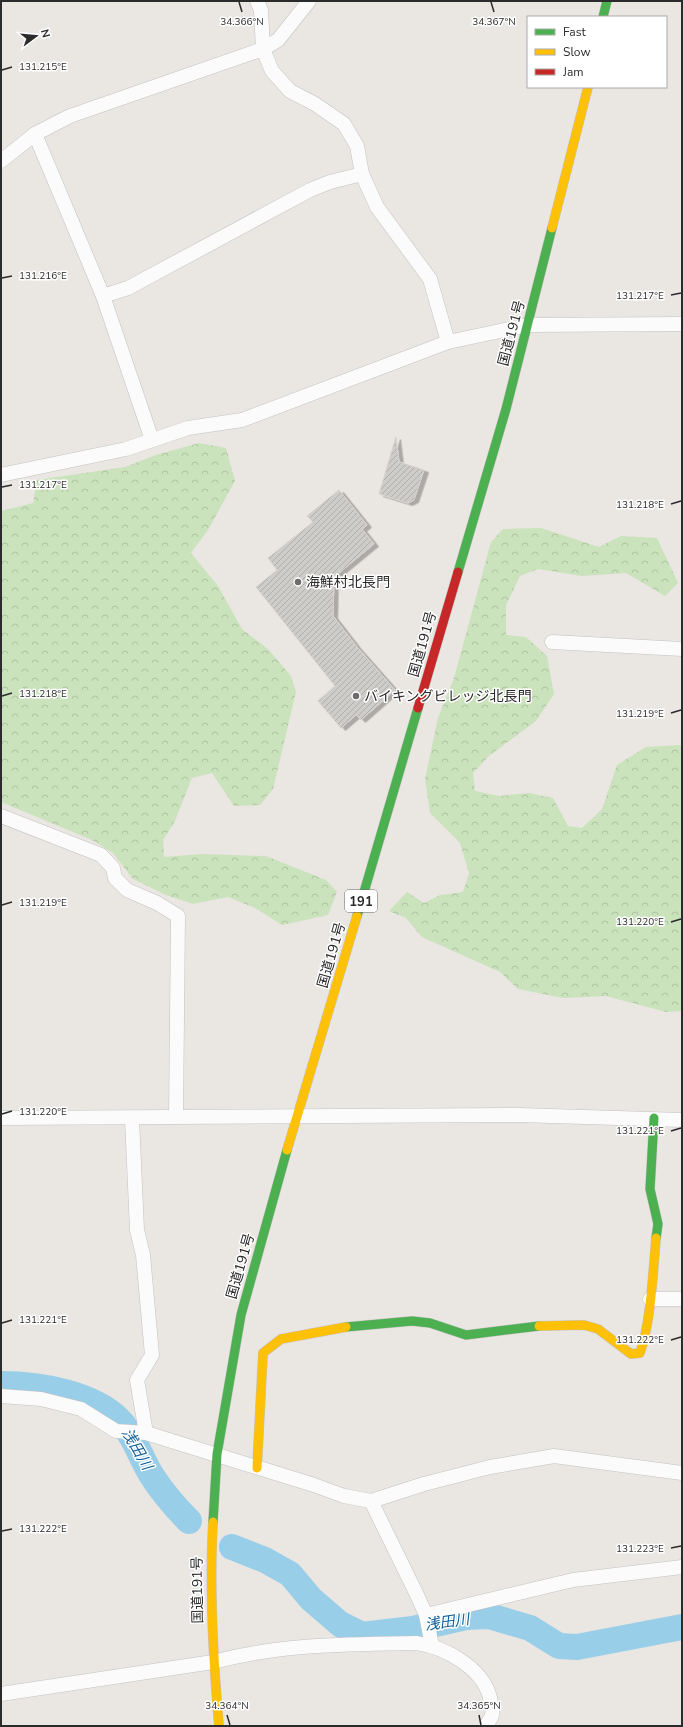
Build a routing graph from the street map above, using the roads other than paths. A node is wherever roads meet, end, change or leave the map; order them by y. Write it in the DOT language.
graph roads {
  1 [pos="257,1"];
  2 [pos="309,1"];
  3 [pos="606,1"];
  4 [pos="603,16"];
  5 [pos="263,49"];
  6 [pos="588,88"];
  7 [pos="35,134"];
  8 [pos="1,161"];
  9 [pos="362,174"];
  10 [pos="103,296"];
  11 [pos="682,324"];
  12 [pos="528,325"];
  13 [pos="448,342"];
  14 [pos="152,440"];
  15 [pos="1,475"];
  16 [pos="552,642"];
  17 [pos="682,650"];
  18 [pos="1,816"];
  19 [pos="176,1117"];
  20 [pos="296,1117"];
  21 [pos="1,1118"];
  22 [pos="654,1118"];
  23 [pos="132,1119"];
  24 [pos="682,1120"];
  25 [pos="650,1299"];
  26 [pos="682,1299"];
  27 [pos="1,1396"];
  28 [pos="142,1433"];
  29 [pos="217,1454"];
  30 [pos="257,1468"];
  31 [pos="682,1473"];
  32 [pos="371,1501"];
  33 [pos="682,1567"];
  34 [pos="429,1629"];
  35 [pos="213,1662"];
  36 [pos="1,1694"];
  37 [pos="219,1726"];
  38 [pos="486,1726"];
  1 -- 5 [label="street"];
  2 -- 5 [label="street"];
  3 -- 4 [label="main road"];
  5 -- 7 [label="street"];
  5 -- 9 [label="street"];
  6 -- 12 [label="main road, 国道191号 / 191"];
  7 -- 8 [label="street"];
  7 -- 10 [label="street"];
  9 -- 10 [label="street"];
  9 -- 13 [label="street"];
  10 -- 14 [label="street"];
  11 -- 12 [label="street"];
  12 -- 13 [label="street"];
  12 -- 20 [label="main road, 国道191号 / 191"];
  13 -- 14 [label="street"];
  14 -- 15 [label="street"];
  16 -- 17 [label="street"];
  18 -- 19 [label="street"];
  19 -- 20 [label="street"];
  19 -- 23 [label="street"];
  20 -- 22 [label="street"];
  20 -- 29 [label="main road, 国道191号 / 191"];
  21 -- 23 [label="street"];
  22 -- 24 [label="street"];
  22 -- 25 [label="main road"];
  23 -- 28 [label="street"];
  25 -- 26 [label="street"];
  25 -- 30 [label="main road"];
  27 -- 28 [label="street"];
  28 -- 29 [label="street"];
  29 -- 30 [label="street"];
  29 -- 35 [label="main road, 国道191号 / 191"];
  30 -- 32 [label="street"];
  31 -- 32 [label="street"];
  32 -- 34 [label="street"];
  33 -- 34 [label="street"];
  34 -- 35 [label="street"];
  34 -- 38 [label="street"];
  35 -- 36 [label="street"];
  35 -- 37 [label="main road, 国道191号 / 191"];
}
